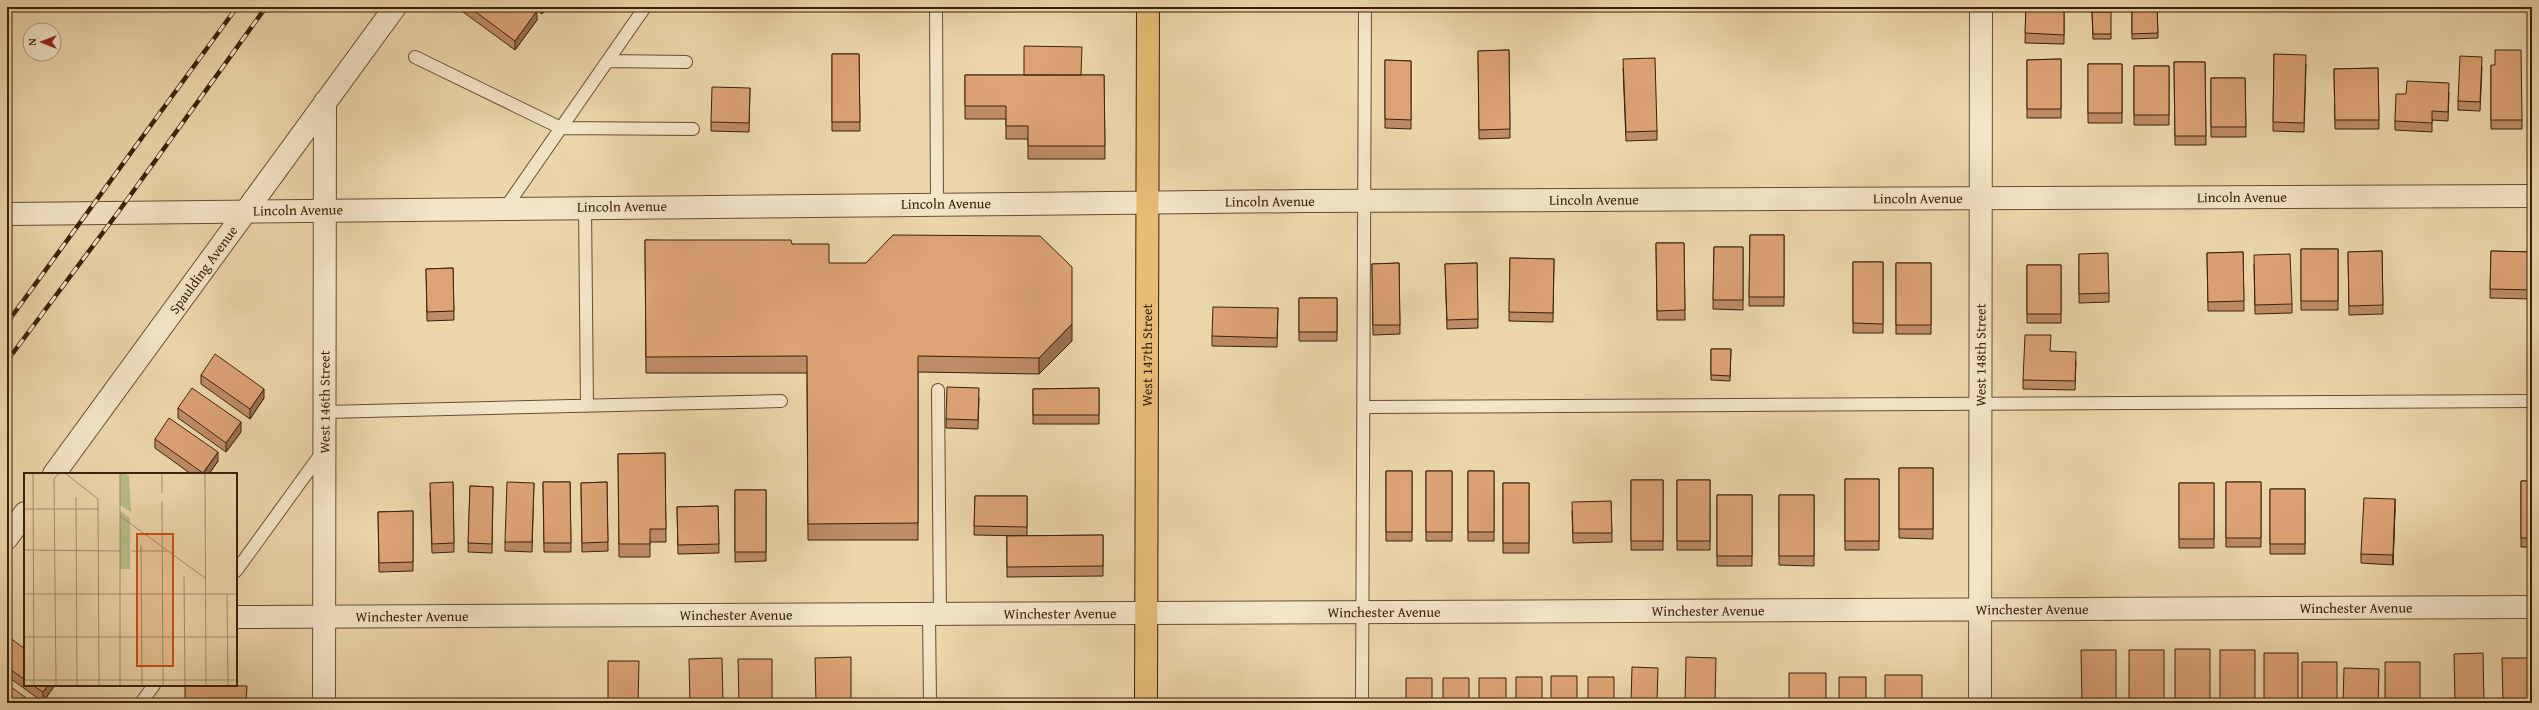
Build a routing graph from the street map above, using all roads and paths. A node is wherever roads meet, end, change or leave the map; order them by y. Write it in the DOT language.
graph roads {
  1 [pos="395,7"];
  2 [pos="645,7"];
  3 [pos="936,7"];
  4 [pos="1148,7"];
  5 [pos="1365,7"];
  6 [pos="1981,7"];
  7 [pos="415,57"];
  8 [pos="608,61"];
  9 [pos="686,62"];
  10 [pos="325,102"];
  11 [pos="561,128"];
  12 [pos="693,129"];
  13 [pos="2532,196"];
  14 [pos="1981,198"];
  15 [pos="1364,200"];
  16 [pos="1147,201"];
  17 [pos="937,203"];
  18 [pos="585,206"];
  19 [pos="506,207"];
  20 [pos="325,208"];
  21 [pos="249,210"];
  22 [pos="10,218"];
  23 [pos="938,390"];
  24 [pos="2532,401"];
  25 [pos="781,402"];
  26 [pos="1980,404"];
  27 [pos="586,406"];
  28 [pos="1363,407"];
  29 [pos="325,412"];
  30 [pos="325,448"];
  31 [pos="55,473"];
  32 [pos="24,514"];
  33 [pos="7,538"];
  34 [pos="237,570"];
  35 [pos="2532,607"];
  36 [pos="1980,610"];
  37 [pos="1362,612"];
  38 [pos="1145,613"];
  39 [pos="935,614"];
  40 [pos="237,617"];
  41 [pos="324,617"];
  42 [pos="153,686"];
  43 [pos="141,703"];
  44 [pos="324,703"];
  45 [pos="930,703"];
  46 [pos="1146,703"];
  47 [pos="1362,703"];
  48 [pos="1980,703"];
  1 -- 10 [label="street, Spaulding Avenue"];
  2 -- 8 [label="lane"];
  3 -- 17 [label="lane"];
  4 -- 16 [label="main road, West 147th Street"];
  5 -- 15 [label="lane"];
  6 -- 14 [label="street, West 148th Street"];
  7 -- 11 [label="lane"];
  8 -- 9 [label="lane"];
  8 -- 11 [label="lane"];
  10 -- 20 [label="street, West 146th Street"];
  10 -- 21 [label="street, Spaulding Avenue"];
  11 -- 12 [label="lane"];
  11 -- 19 [label="lane"];
  13 -- 14 [label="street, Lincoln Avenue"];
  14 -- 15 [label="street, Lincoln Avenue"];
  14 -- 26 [label="street, West 148th Street"];
  15 -- 16 [label="street, Lincoln Avenue"];
  15 -- 28 [label="lane"];
  16 -- 17 [label="street, Lincoln Avenue"];
  16 -- 38 [label="main road, West 147th Street"];
  17 -- 18 [label="street, Lincoln Avenue"];
  18 -- 19 [label="street, Lincoln Avenue"];
  18 -- 27 [label="lane"];
  19 -- 20 [label="street, Lincoln Avenue"];
  20 -- 21 [label="street, Lincoln Avenue"];
  20 -- 29 [label="street, West 146th Street"];
  21 -- 22 [label="street, Lincoln Avenue"];
  21 -- 31 [label="street, Spaulding Avenue"];
  23 -- 39 [label="lane"];
  24 -- 26 [label="lane"];
  25 -- 27 [label="lane"];
  26 -- 28 [label="lane"];
  26 -- 36 [label="street, West 148th Street"];
  27 -- 29 [label="lane"];
  28 -- 37 [label="lane"];
  29 -- 30 [label="street, West 146th Street"];
  30 -- 34 [label="lane"];
  30 -- 41 [label="street, West 146th Street"];
  32 -- 33 [label="street"];
  35 -- 36 [label="street, Winchester Avenue"];
  36 -- 37 [label="street, Winchester Avenue"];
  36 -- 48 [label="street, West 148th Street"];
  37 -- 38 [label="street, Winchester Avenue"];
  37 -- 47 [label="lane"];
  38 -- 39 [label="street, Winchester Avenue"];
  38 -- 46 [label="main road, West 147th Street"];
  39 -- 41 [label="street, Winchester Avenue"];
  39 -- 45 [label="lane"];
  40 -- 41 [label="street, Winchester Avenue"];
  41 -- 44 [label="street, West 146th Street"];
  42 -- 43 [label="lane"];
}
